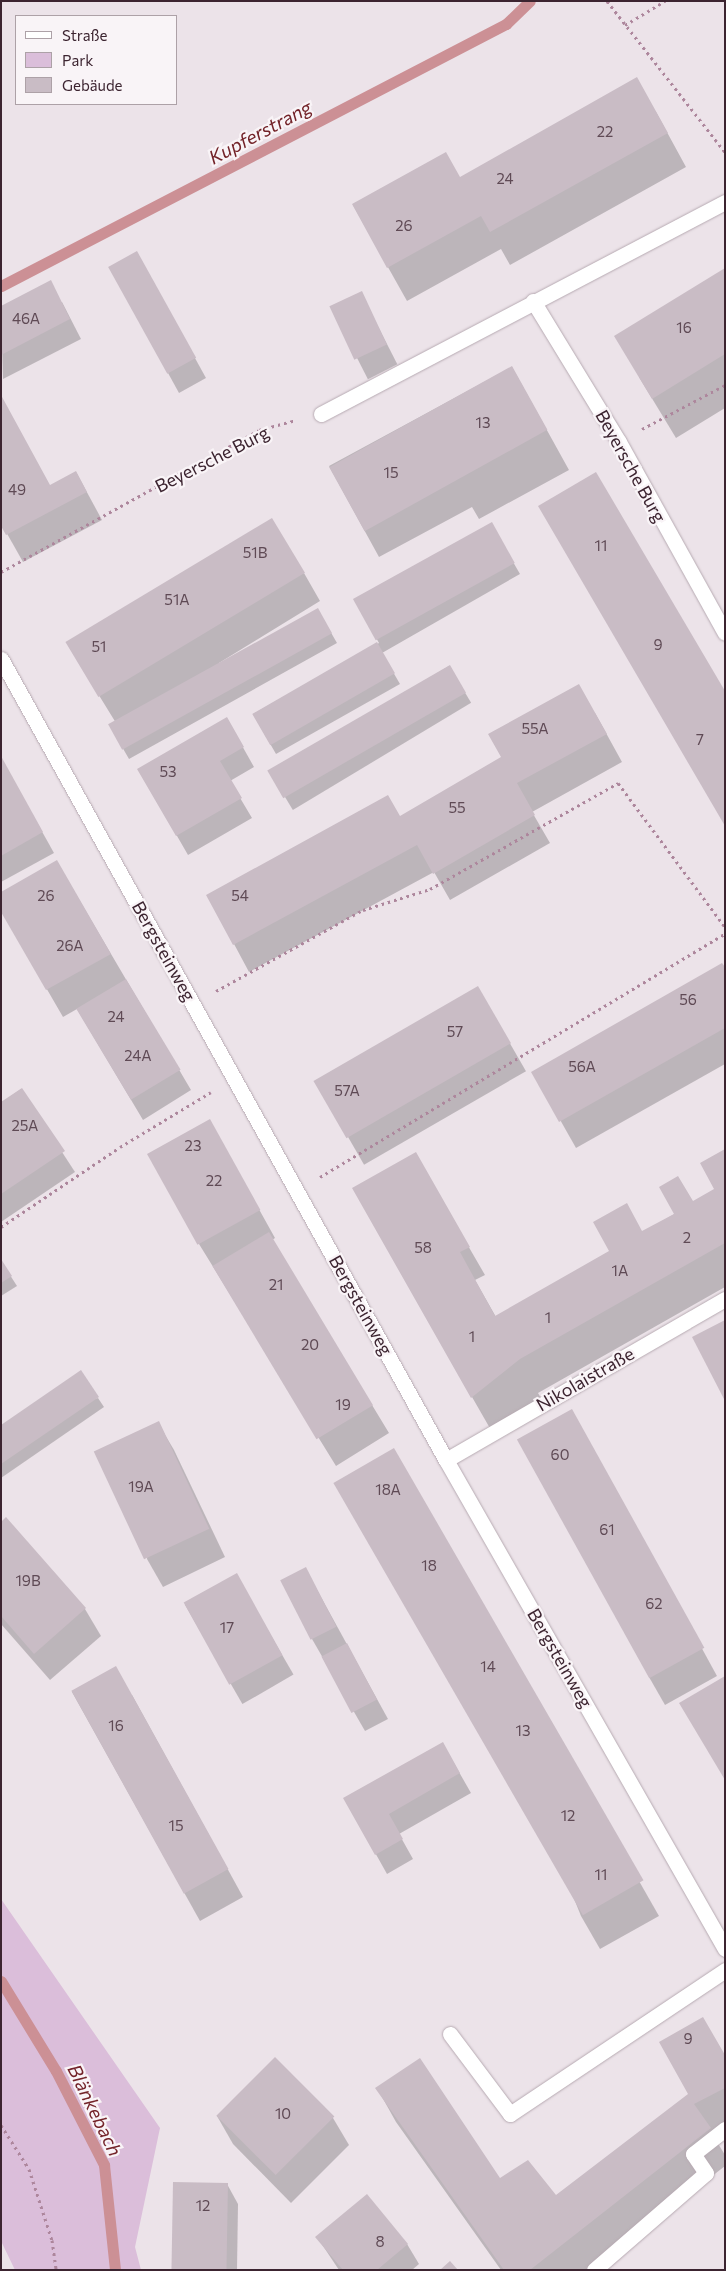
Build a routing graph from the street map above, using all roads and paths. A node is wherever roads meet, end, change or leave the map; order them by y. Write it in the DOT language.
graph roads {
  1 [pos="607,1"];
  2 [pos="665,1"];
  3 [pos="625,25"];
  4 [pos="725,152"];
  5 [pos="725,202"];
  6 [pos="533,301"];
  7 [pos="725,384"];
  8 [pos="321,414"];
  9 [pos="619,442"];
  10 [pos="1,572"];
  11 [pos="725,633"];
  12 [pos="1,659"];
  13 [pos="725,927"];
  14 [pos="725,934"];
  15 [pos="194,1004"];
  16 [pos="235,1078"];
  17 [pos="298,1191"];
  18 [pos="1,1227"];
  19 [pos="725,1299"];
  20 [pos="446,1460"];
  21 [pos="725,1950"];
  22 [pos="725,1970"];
  23 [pos="450,2034"];
  24 [pos="1,2125"];
  25 [pos="725,2129"];
  26 [pos="56,2270"];
  27 [pos="594,2270"];
  1 -- 3 [label="path"];
  2 -- 3 [label="path"];
  3 -- 4 [label="path"];
  5 -- 6 [label="street"];
  6 -- 8 [label="street"];
  6 -- 9 [label="street, Beyersche Burg"];
  7 -- 9 [label="path"];
  8 -- 10 [label="path, Beyersche Burg"];
  9 -- 11 [label="street, Beyersche Burg"];
  12 -- 15 [label="street, Bergsteinweg"];
  13 -- 15 [label="path"];
  14 -- 17 [label="path"];
  15 -- 16 [label="street, Bergsteinweg"];
  16 -- 17 [label="street, Bergsteinweg"];
  16 -- 18 [label="path"];
  17 -- 20 [label="street, Bergsteinweg"];
  19 -- 20 [label="street, Nikolaistraße"];
  20 -- 21 [label="street, Bergsteinweg"];
  22 -- 23 [label="street"];
  24 -- 26 [label="path"];
  25 -- 27 [label="street"];
}
